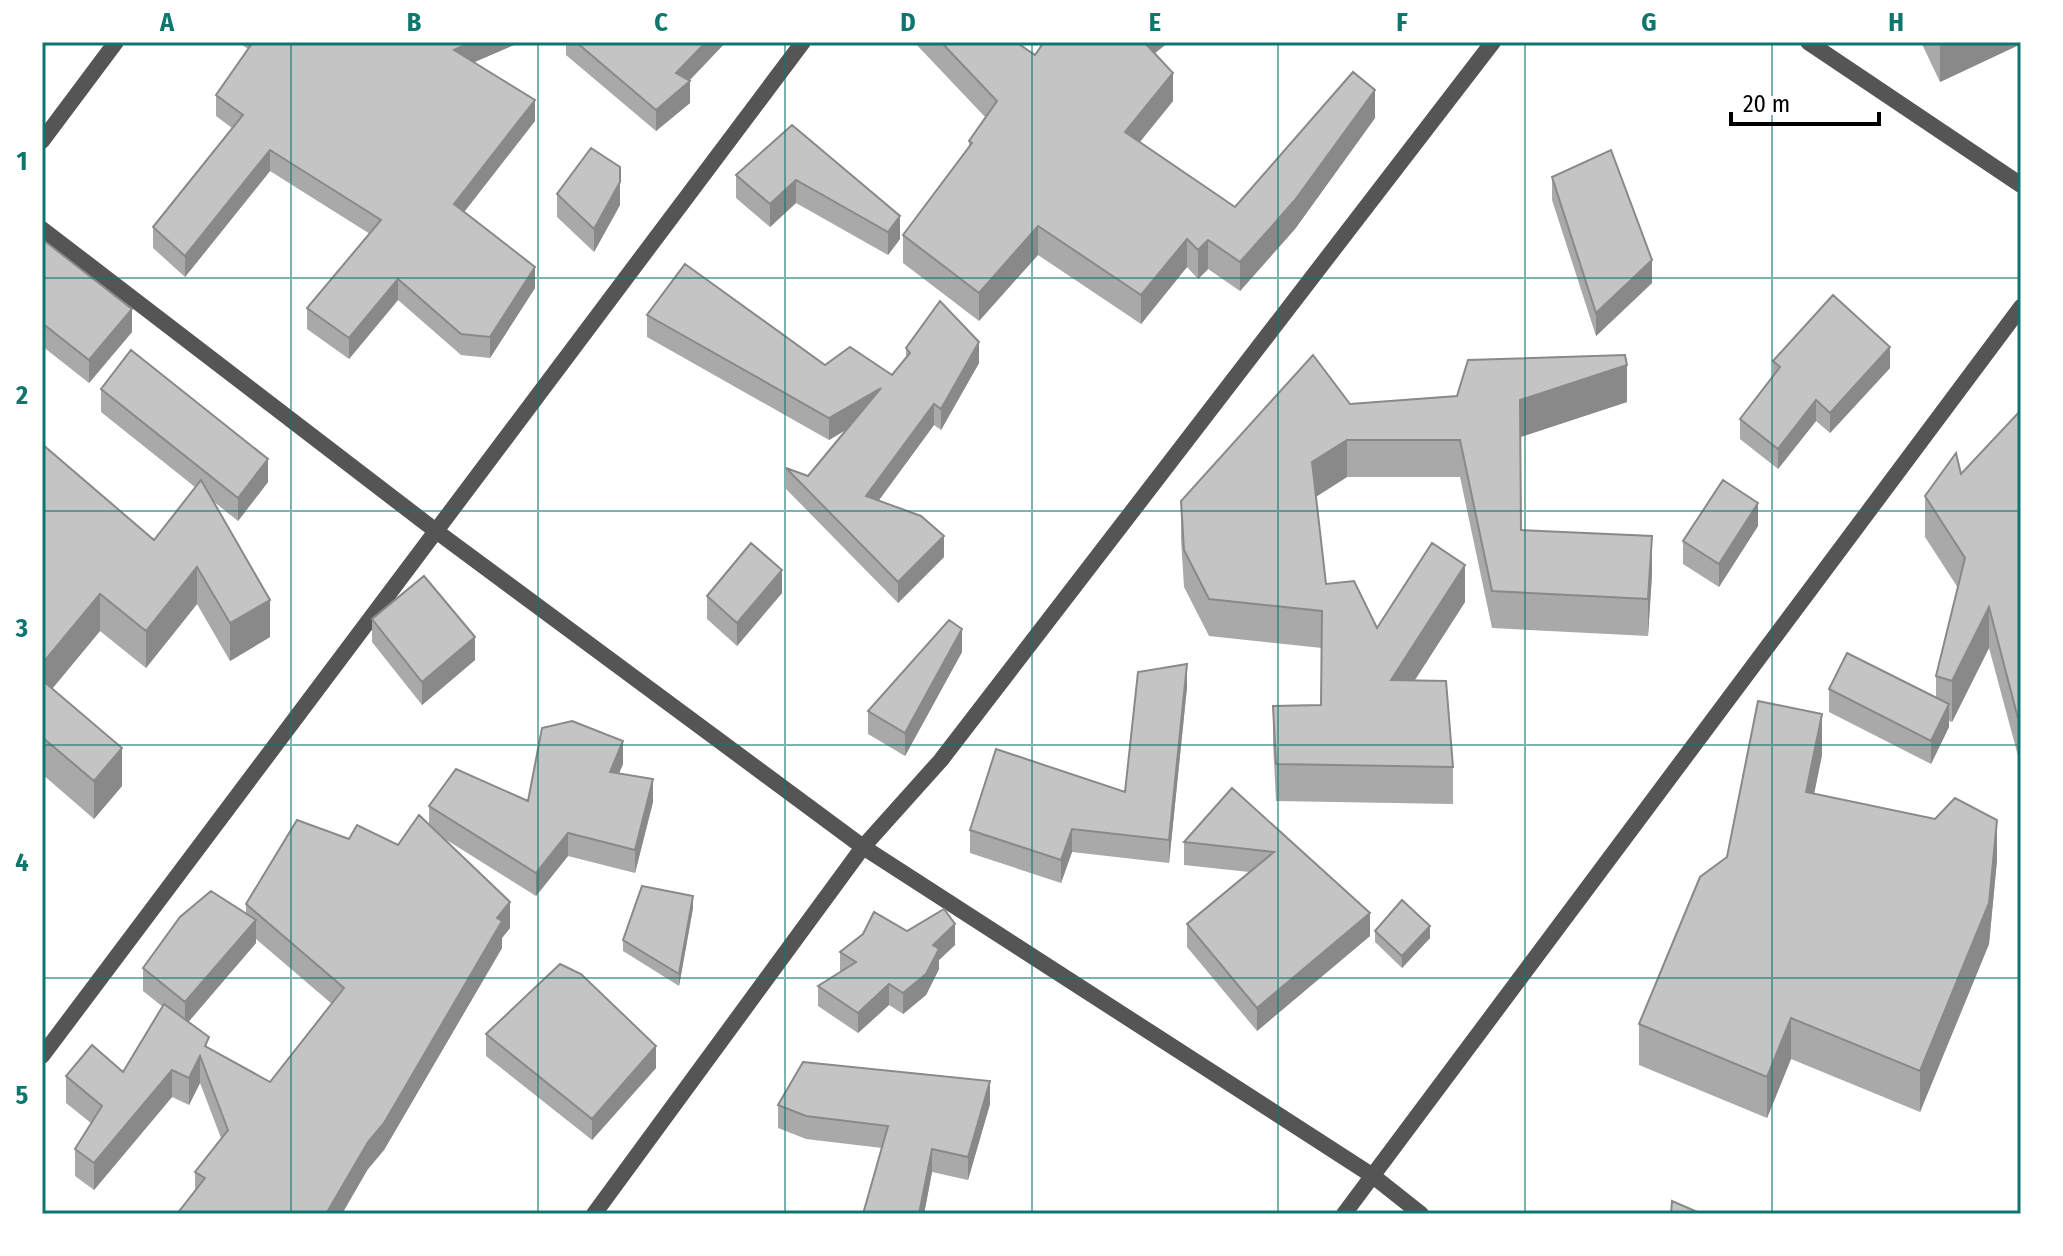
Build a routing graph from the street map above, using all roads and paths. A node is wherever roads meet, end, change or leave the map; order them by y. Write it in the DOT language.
graph roads {
  1 [pos="116,42"];
  2 [pos="803,42"];
  3 [pos="1493,42"];
  4 [pos="1808,42"];
  5 [pos="42,141"];
  6 [pos="2021,185"];
  7 [pos="42,229"];
  8 [pos="2021,307"];
  9 [pos="436,531"];
  10 [pos="863,847"];
  11 [pos="42,1056"];
  12 [pos="1373,1176"];
  13 [pos="594,1214"];
  14 [pos="1344,1214"];
  15 [pos="1421,1214"];
  1 -- 5 [label="street"];
  2 -- 9 [label="street"];
  3 -- 10 [label="street"];
  4 -- 6 [label="street"];
  7 -- 9 [label="street"];
  8 -- 12 [label="street"];
  9 -- 10 [label="street"];
  9 -- 11 [label="street"];
  10 -- 12 [label="street"];
  10 -- 13 [label="street"];
  12 -- 14 [label="street"];
  12 -- 15 [label="street"];
}
